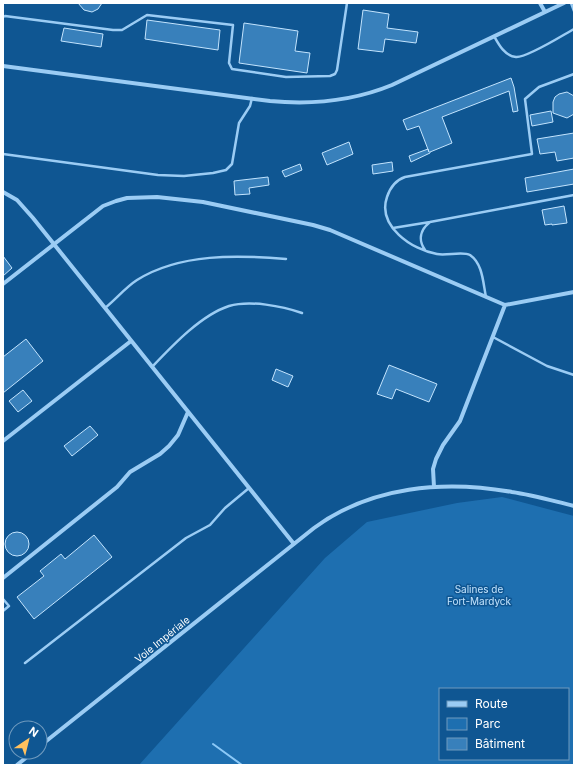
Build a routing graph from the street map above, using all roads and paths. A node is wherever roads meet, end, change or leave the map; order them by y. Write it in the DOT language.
graph roads {
  1 [pos="347,3"];
  2 [pos="540,3"];
  3 [pos="564,3"];
  4 [pos="571,3"];
  5 [pos="574,11"];
  6 [pos="545,12"];
  7 [pos="3,17"];
  8 [pos="574,28"];
  9 [pos="494,36"];
  10 [pos="3,66"];
  11 [pos="574,74"];
  12 [pos="252,98"];
  13 [pos="3,154"];
  14 [pos="3,192"];
  15 [pos="574,195"];
  16 [pos="430,222"];
  17 [pos="393,228"];
  18 [pos="53,244"];
  19 [pos="425,251"];
  20 [pos="286,259"];
  21 [pos="3,284"];
  22 [pos="574,292"];
  23 [pos="486,297"];
  24 [pos="505,305"];
  25 [pos="105,308"];
  26 [pos="302,313"];
  27 [pos="493,337"];
  28 [pos="131,341"];
  29 [pos="152,368"];
  30 [pos="574,375"];
  31 [pos="188,412"];
  32 [pos="3,441"];
  33 [pos="434,487"];
  34 [pos="249,488"];
  35 [pos="574,506"];
  36 [pos="294,544"];
  37 [pos="3,578"];
  38 [pos="3,599"];
  39 [pos="3,611"];
  40 [pos="25,663"];
  41 [pos="48,740"];
  1 -- 7 [label="lane"];
  2 -- 6 [label="street"];
  3 -- 6 [label="street"];
  4 -- 5 [label="lane"];
  6 -- 9 [label="street"];
  8 -- 9 [label="lane"];
  9 -- 12 [label="street"];
  10 -- 12 [label="street"];
  11 -- 17 [label="lane"];
  12 -- 13 [label="lane"];
  14 -- 18 [label="street"];
  15 -- 16 [label="lane"];
  16 -- 17 [label="lane"];
  16 -- 19 [label="lane"];
  17 -- 19 [label="lane"];
  18 -- 21 [label="street"];
  18 -- 23 [label="street"];
  18 -- 25 [label="street"];
  19 -- 23 [label="lane"];
  20 -- 25 [label="lane"];
  22 -- 24 [label="street"];
  23 -- 24 [label="street"];
  24 -- 27 [label="street"];
  25 -- 28 [label="street"];
  26 -- 29 [label="lane"];
  27 -- 30 [label="lane"];
  27 -- 33 [label="street"];
  28 -- 29 [label="street"];
  28 -- 32 [label="street"];
  29 -- 31 [label="street"];
  31 -- 34 [label="street"];
  31 -- 37 [label="street"];
  33 -- 35 [label="street, Voie Impériale"];
  33 -- 36 [label="street, Voie Impériale"];
  34 -- 36 [label="street"];
  34 -- 40 [label="lane"];
  36 -- 41 [label="street, Voie Impériale"];
  38 -- 39 [label="lane"];
}
